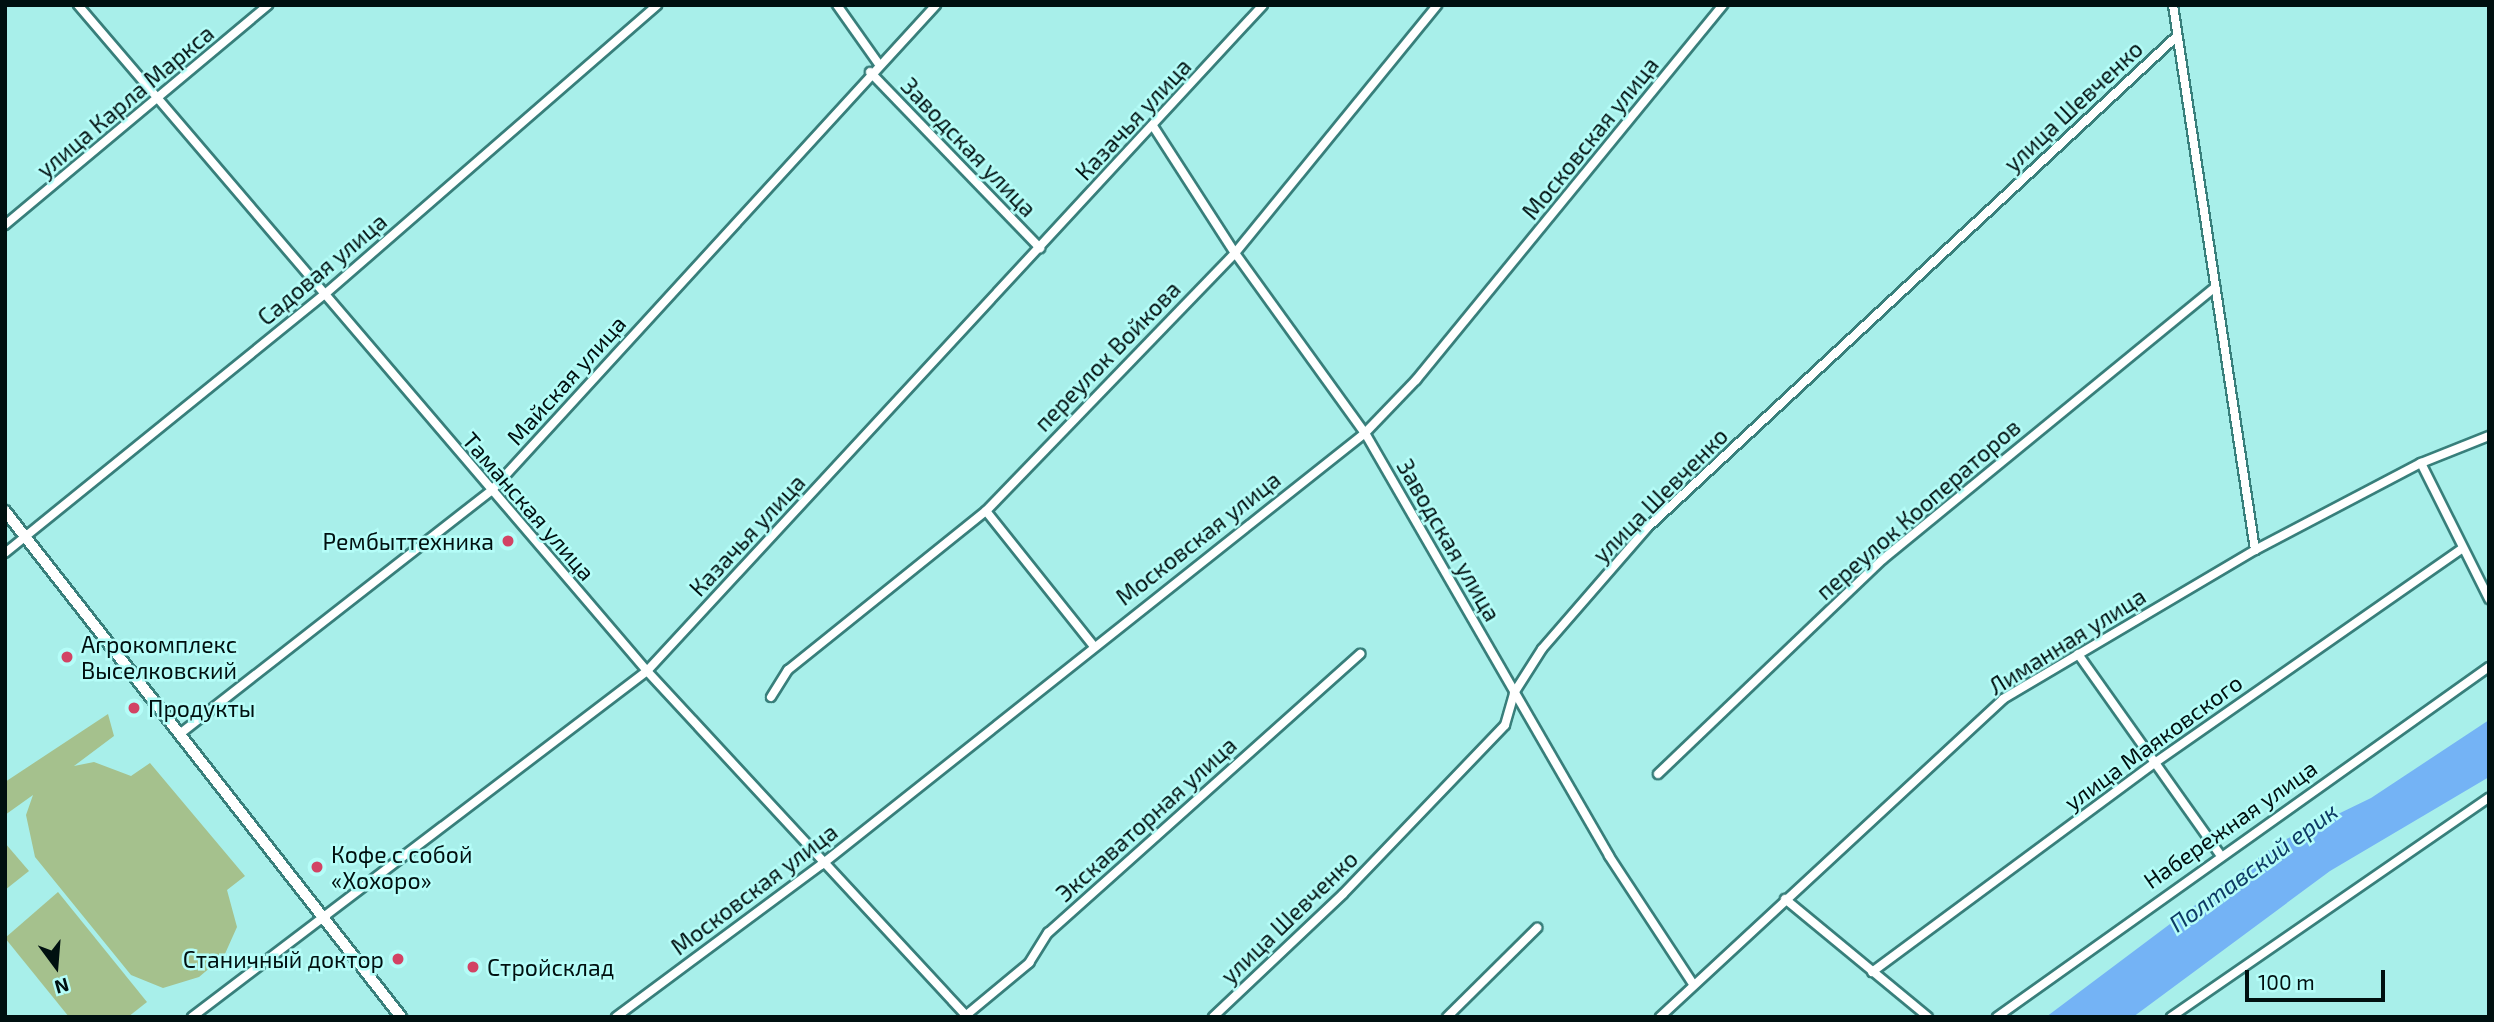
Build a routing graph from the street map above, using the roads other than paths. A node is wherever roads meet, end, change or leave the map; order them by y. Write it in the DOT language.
graph roads {
  1 [pos="78,5"];
  2 [pos="268,5"];
  3 [pos="657,5"];
  4 [pos="837,5"];
  5 [pos="936,5"];
  6 [pos="1263,5"];
  7 [pos="1437,5"];
  8 [pos="1723,5"];
  9 [pos="2173,5"];
  10 [pos="2177,36"];
  11 [pos="878,63"];
  12 [pos="870,72"];
  13 [pos="157,99"];
  14 [pos="1153,126"];
  15 [pos="5,225"];
  16 [pos="1040,248"];
  17 [pos="1235,253"];
  18 [pos="2215,287"];
  19 [pos="325,294"];
  20 [pos="1365,433"];
  21 [pos="2489,436"];
  22 [pos="2421,463"];
  23 [pos="491,491"];
  24 [pos="5,511"];
  25 [pos="986,511"];
  26 [pos="25,536"];
  27 [pos="2461,549"];
  28 [pos="2255,550"];
  29 [pos="5,553"];
  30 [pos="2489,599"];
  31 [pos="1093,645"];
  32 [pos="1360,654"];
  33 [pos="2078,654"];
  34 [pos="2489,667"];
  35 [pos="647,671"];
  36 [pos="1514,693"];
  37 [pos="771,697"];
  38 [pos="181,733"];
  39 [pos="2156,762"];
  40 [pos="1658,774"];
  41 [pos="2489,798"];
  42 [pos="2219,853"];
  43 [pos="821,865"];
  44 [pos="1786,899"];
  45 [pos="323,912"];
  46 [pos="1537,928"];
  47 [pos="1872,972"];
  48 [pos="1693,984"];
  49 [pos="965,1016"];
  50 [pos="192,1017"];
  51 [pos="401,1017"];
  52 [pos="616,1017"];
  53 [pos="1213,1017"];
  54 [pos="1447,1017"];
  55 [pos="1660,1017"];
  56 [pos="1928,1017"];
  57 [pos="1997,1017"];
  58 [pos="2171,1017"];
  1 -- 13 [label="street, Таманская улица"];
  2 -- 13 [label="street, улица Карла Маркса"];
  3 -- 19 [label="street, Садовая улица"];
  4 -- 11 [label="street, Заводская улица"];
  5 -- 11 [label="street, Майская улица"];
  6 -- 14 [label="street, Казачья улица"];
  7 -- 17 [label="street, переулок Войкова"];
  8 -- 20 [label="street, Московская улица"];
  9 -- 10 [label="street"];
  10 -- 18 [label="street"];
  10 -- 36 [label="street, улица Шевченко"];
  11 -- 12 [label="street, Майская улица"];
  12 -- 16 [label="street, Заводская улица"];
  12 -- 23 [label="street, Майская улица"];
  13 -- 15 [label="street, улица Карла Маркса"];
  13 -- 19 [label="street, Таманская улица"];
  14 -- 16 [label="street, Казачья улица"];
  14 -- 17 [label="street, Заводская улица"];
  16 -- 35 [label="street, Казачья улица"];
  17 -- 20 [label="street, Заводская улица"];
  17 -- 25 [label="street, переулок Войкова"];
  18 -- 28 [label="street"];
  18 -- 40 [label="street, переулок Кооператоров"];
  19 -- 23 [label="street, Таманская улица"];
  19 -- 26 [label="street, Садовая улица"];
  20 -- 31 [label="street, Московская улица"];
  20 -- 36 [label="street, Заводская улица"];
  21 -- 22 [label="street, Лиманная улица"];
  22 -- 27 [label="street"];
  22 -- 28 [label="street, Лиманная улица"];
  23 -- 35 [label="street, Таманская улица"];
  23 -- 38 [label="street, Майская улица"];
  24 -- 26 [label="street"];
  25 -- 31 [label="street"];
  25 -- 37 [label="street, переулок Войкова"];
  26 -- 29 [label="street, Садовая улица"];
  26 -- 38 [label="street"];
  27 -- 30 [label="street"];
  27 -- 39 [label="street, улица Маяковского"];
  28 -- 33 [label="street, Лиманная улица"];
  31 -- 43 [label="street, Московская улица"];
  32 -- 49 [label="street, Экскаваторная улица"];
  33 -- 39 [label="street"];
  33 -- 44 [label="street, Лиманная улица"];
  34 -- 42 [label="street, Набережная улица"];
  35 -- 43 [label="street, Таманская улица"];
  35 -- 45 [label="street, Казачья улица"];
  36 -- 48 [label="street, Заводская улица"];
  36 -- 53 [label="street, улица Шевченко"];
  38 -- 45 [label="street"];
  39 -- 42 [label="street"];
  39 -- 47 [label="street, улица Маяковского"];
  41 -- 58 [label="street"];
  42 -- 57 [label="street, Набережная улица"];
  43 -- 49 [label="street, Таманская улица"];
  43 -- 52 [label="street, Московская улица"];
  44 -- 47 [label="street"];
  44 -- 48 [label="street, Лиманная улица"];
  45 -- 50 [label="street, Казачья улица"];
  45 -- 51 [label="street"];
  46 -- 54 [label="street"];
  47 -- 56 [label="street"];
  48 -- 55 [label="street, Лиманная улица"];
}
